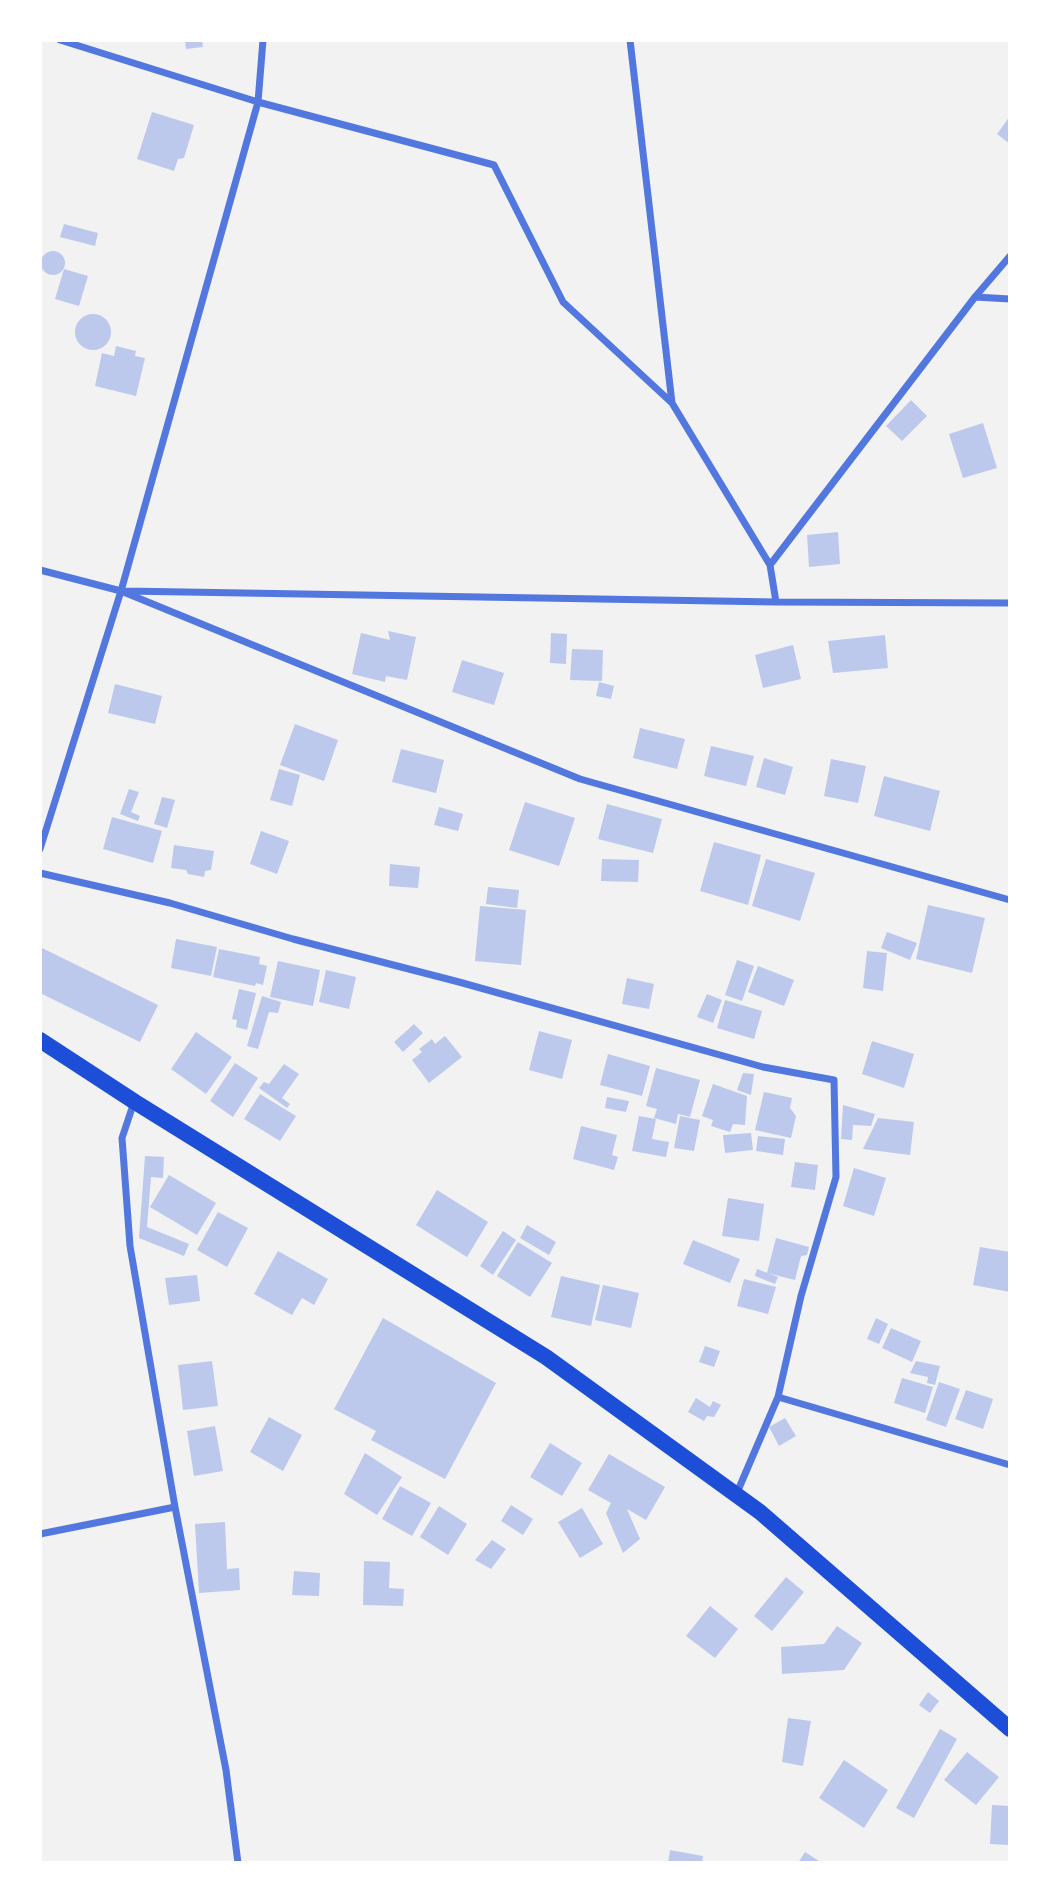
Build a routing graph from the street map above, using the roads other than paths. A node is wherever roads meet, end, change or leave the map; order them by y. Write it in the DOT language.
graph roads {
  1 [pos="60,40"];
  2 [pos="263,40"];
  3 [pos="630,40"];
  4 [pos="258,102"];
  5 [pos="1010,256"];
  6 [pos="975,297"];
  7 [pos="1010,299"];
  8 [pos="672,403"];
  9 [pos="770,565"];
  10 [pos="40,570"];
  11 [pos="121,591"];
  12 [pos="776,602"];
  13 [pos="1010,603"];
  14 [pos="40,849"];
  15 [pos="40,873"];
  16 [pos="1010,900"];
  17 [pos="40,1040"];
  18 [pos="135,1102"];
  19 [pos="778,1397"];
  20 [pos="1010,1465"];
  21 [pos="736,1495"];
  22 [pos="174,1507"];
  23 [pos="40,1534"];
  24 [pos="1010,1730"];
  25 [pos="238,1863"];
  1 -- 4 [label="street"];
  2 -- 4 [label="street"];
  3 -- 8 [label="street"];
  4 -- 8 [label="street"];
  4 -- 11 [label="street"];
  5 -- 6 [label="street"];
  6 -- 7 [label="street"];
  6 -- 9 [label="street"];
  8 -- 9 [label="street"];
  9 -- 12 [label="street"];
  10 -- 11 [label="street"];
  11 -- 12 [label="street"];
  11 -- 14 [label="street"];
  11 -- 16 [label="street"];
  12 -- 13 [label="street"];
  15 -- 19 [label="street"];
  17 -- 18 [label="highway"];
  18 -- 21 [label="highway"];
  18 -- 22 [label="street"];
  19 -- 20 [label="street"];
  19 -- 21 [label="street"];
  21 -- 24 [label="highway"];
  22 -- 23 [label="street"];
  22 -- 25 [label="street"];
}
